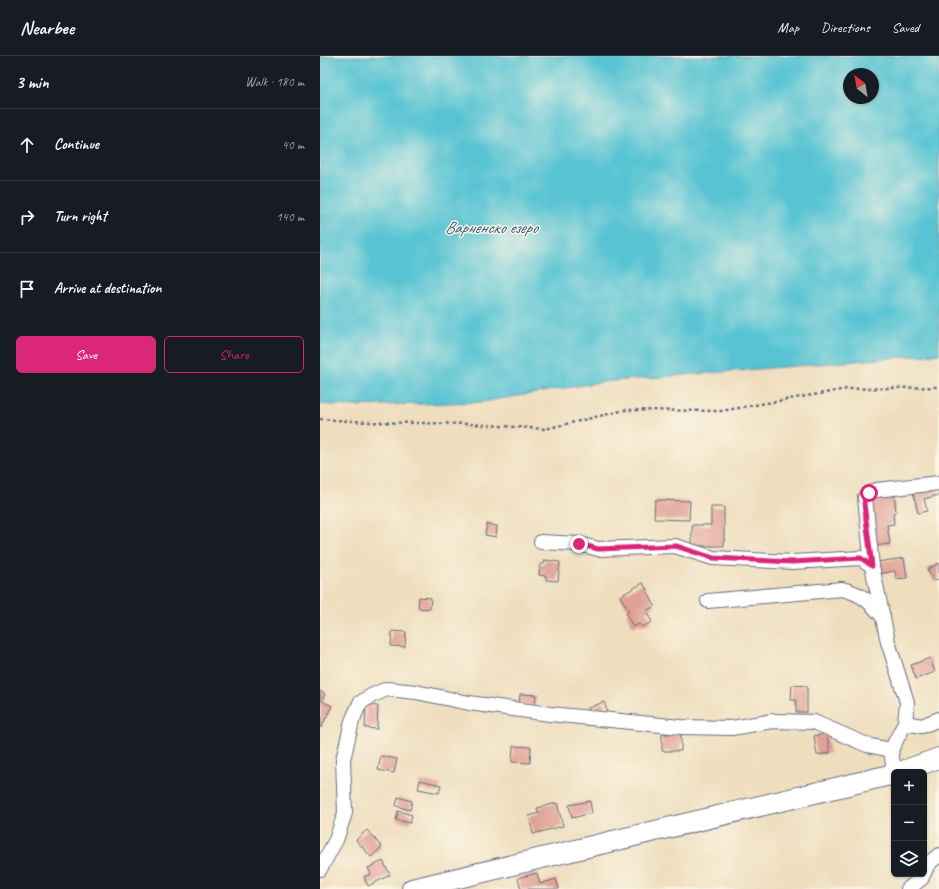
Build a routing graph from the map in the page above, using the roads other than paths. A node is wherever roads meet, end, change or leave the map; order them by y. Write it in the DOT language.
graph roads {
  1 [pos="939,483"];
  2 [pos="541,542"];
  3 [pos="872,566"];
  4 [pos="708,601"];
  5 [pos="884,618"];
  6 [pos="939,719"];
  7 [pos="905,723"];
  8 [pos="891,750"];
  9 [pos="939,758"];
  10 [pos="893,769"];
  11 [pos="908,769"];
  12 [pos="891,774"];
  13 [pos="939,855"];
  14 [pos="320,869"];
  15 [pos="922,878"];
  16 [pos="412,889"];
  17 [pos="908,889"];
  1 -- 3 [label="street"];
  2 -- 3 [label="street"];
  3 -- 5 [label="street"];
  4 -- 5 [label="street"];
  5 -- 7 [label="street"];
  6 -- 7 [label="street"];
  7 -- 8 [label="street"];
  8 -- 10 [label="street"];
  8 -- 14 [label="street"];
  9 -- 11 [label="street"];
  12 -- 16 [label="street"];
  13 -- 15 [label="street"];
  15 -- 17 [label="street"];
}
